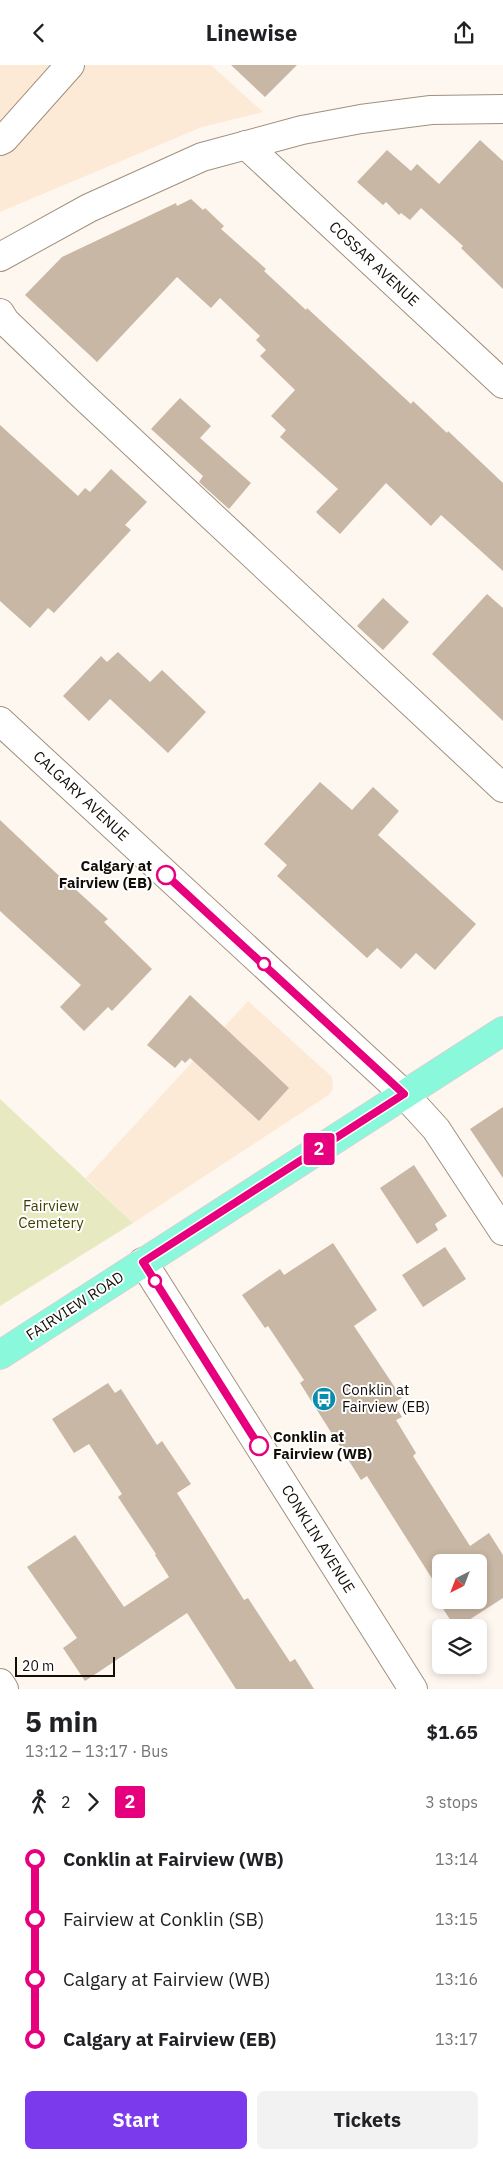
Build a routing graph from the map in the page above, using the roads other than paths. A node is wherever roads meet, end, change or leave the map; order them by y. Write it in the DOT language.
graph roads {
  1 [pos="70,65"];
  2 [pos="503,109"];
  3 [pos="0,141"];
  4 [pos="246,145"];
  5 [pos="0,257"];
  6 [pos="0,313"];
  7 [pos="503,384"];
  8 [pos="0,721"];
  9 [pos="503,787"];
  10 [pos="503,1031"];
  11 [pos="404,1094"];
  12 [pos="503,1231"];
  13 [pos="143,1262"];
  14 [pos="0,1355"];
  15 [pos="0,1683"];
  16 [pos="4,1689"];
  17 [pos="413,1689"];
  1 -- 3 [label="street"];
  2 -- 4 [label="street"];
  4 -- 5 [label="street"];
  4 -- 7 [label="street, COSSAR AVENUE"];
  6 -- 9 [label="street"];
  8 -- 11 [label="street, CALGARY AVENUE"];
  10 -- 11 [label="main road, FAIRVIEW ROAD"];
  11 -- 12 [label="street, CALGARY AVENUE"];
  11 -- 13 [label="main road, FAIRVIEW ROAD"];
  13 -- 14 [label="main road, FAIRVIEW ROAD"];
  13 -- 17 [label="street, CONKLIN AVENUE"];
  15 -- 16 [label="street"];
}
